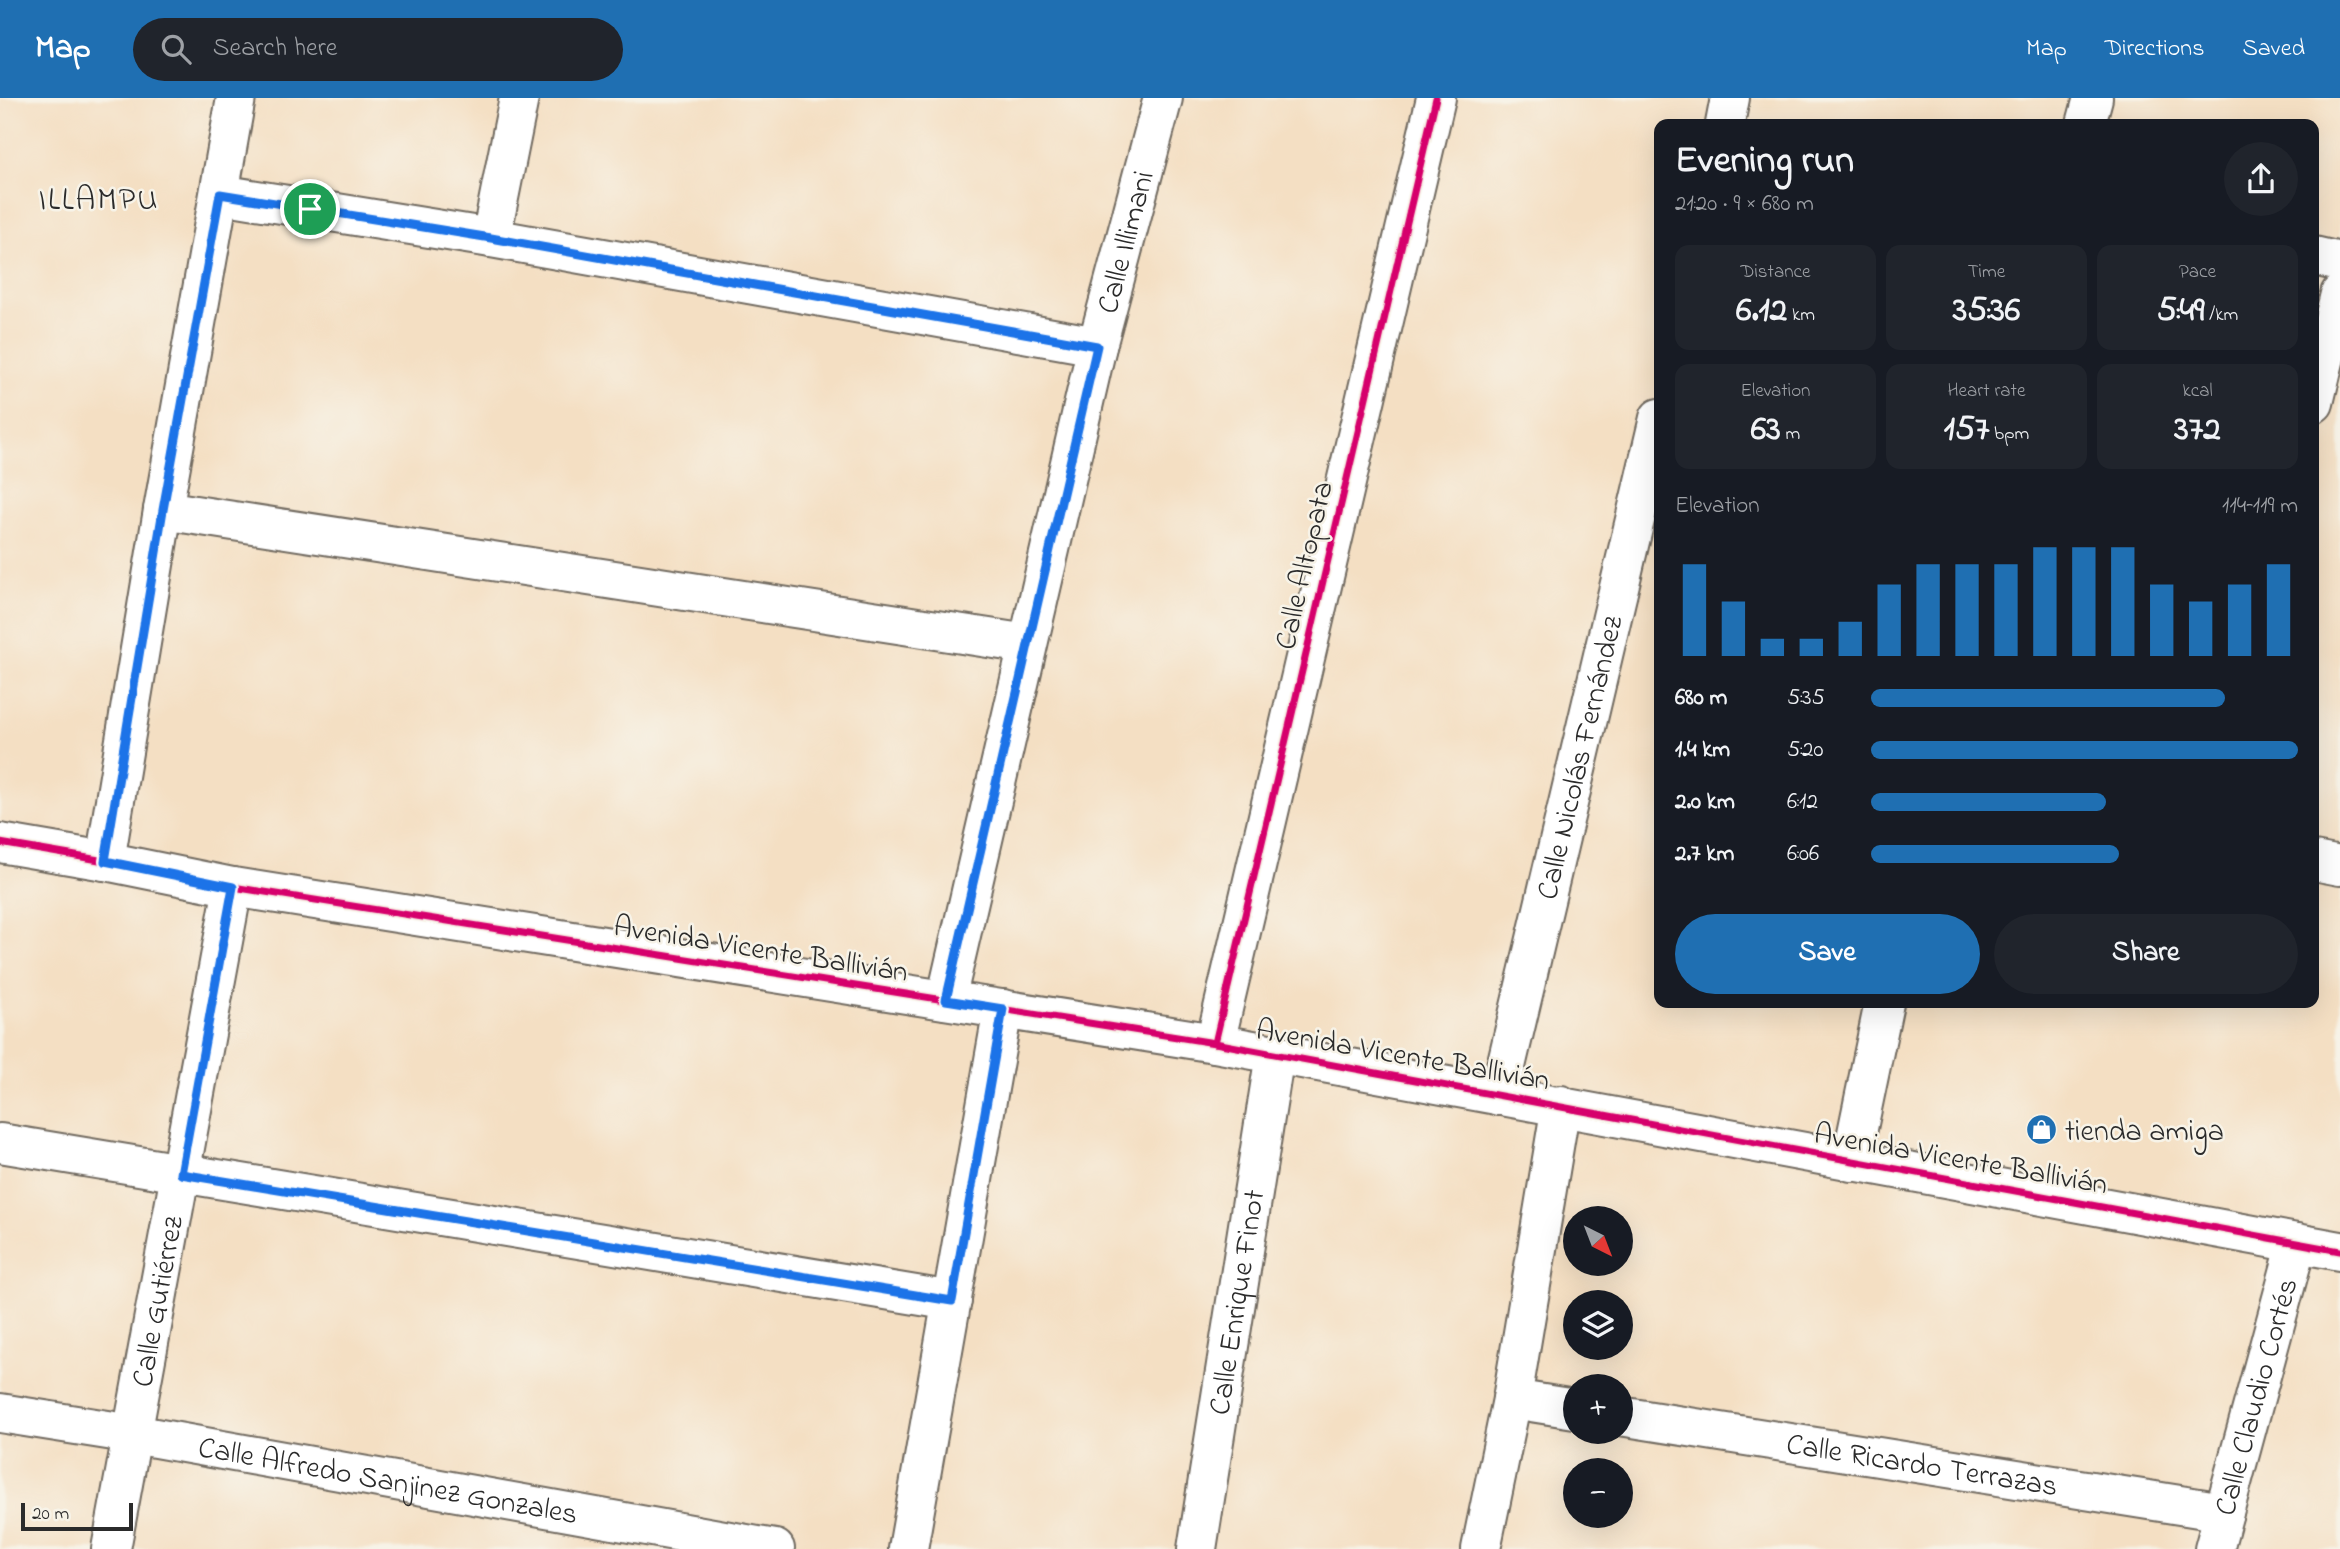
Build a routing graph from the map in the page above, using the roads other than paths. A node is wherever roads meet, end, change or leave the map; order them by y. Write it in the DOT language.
graph roads {
  1 [pos="236,98"];
  2 [pos="519,98"];
  3 [pos="1163,98"];
  4 [pos="1436,98"];
  5 [pos="1730,98"];
  6 [pos="2093,98"];
  7 [pos="1726,119"];
  8 [pos="2088,119"];
  9 [pos="220,194"];
  10 [pos="491,238"];
  11 [pos="2319,257"];
  12 [pos="2340,262"];
  13 [pos="2340,294"];
  14 [pos="1097,346"];
  15 [pos="2319,382"];
  16 [pos="1654,439"];
  17 [pos="163,510"];
  18 [pos="1027,644"];
  19 [pos="0,844"];
  20 [pos="105,861"];
  21 [pos="2319,862"];
  22 [pos="2340,866"];
  23 [pos="233,887"];
  24 [pos="946,1000"];
  25 [pos="1883,1008"];
  26 [pos="1003,1009"];
  27 [pos="1215,1043"];
  28 [pos="1275,1054"];
  29 [pos="1499,1096"];
  30 [pos="1561,1105"];
  31 [pos="0,1143"];
  32 [pos="1851,1161"];
  33 [pos="181,1174"];
  34 [pos="2297,1243"];
  35 [pos="2340,1251"];
  36 [pos="952,1301"];
  37 [pos="1512,1399"];
  38 [pos="1563,1407"];
  39 [pos="0,1413"];
  40 [pos="1633,1418"];
  41 [pos="132,1434"];
  42 [pos="2224,1512"];
  43 [pos="110,1549"];
  44 [pos="775,1549"];
  45 [pos="908,1549"];
  46 [pos="1198,1549"];
  47 [pos="1481,1549"];
  48 [pos="2214,1549"];
  1 -- 9 [label="street"];
  2 -- 10 [label="street"];
  3 -- 14 [label="street, Calle Illimani"];
  4 -- 27 [label="street, Calle Altopata"];
  5 -- 7 [label="street"];
  6 -- 8 [label="street"];
  9 -- 10 [label="street"];
  9 -- 17 [label="street"];
  10 -- 14 [label="street"];
  11 -- 12 [label="street"];
  13 -- 15 [label="street"];
  14 -- 18 [label="street, Calle Illimani"];
  16 -- 29 [label="street, Calle Nicolás Fernández"];
  17 -- 18 [label="street"];
  17 -- 20 [label="street"];
  18 -- 24 [label="street, Calle Illimani"];
  19 -- 20 [label="street, Avenida Vicente Ballivián"];
  20 -- 23 [label="street, Avenida Vicente Ballivián"];
  21 -- 22 [label="street"];
  23 -- 24 [label="street, Avenida Vicente Ballivián"];
  23 -- 33 [label="street, Calle Gutiérrez"];
  24 -- 26 [label="street, Avenida Vicente Ballivián"];
  25 -- 32 [label="street"];
  26 -- 27 [label="street, Avenida Vicente Ballivián"];
  26 -- 36 [label="street"];
  27 -- 28 [label="street, Avenida Vicente Ballivián"];
  28 -- 29 [label="street, Avenida Vicente Ballivián"];
  28 -- 46 [label="street, Calle Enrique Finot"];
  29 -- 30 [label="street, Avenida Vicente Ballivián"];
  30 -- 32 [label="street, Avenida Vicente Ballivián"];
  30 -- 37 [label="street"];
  31 -- 33 [label="street"];
  32 -- 34 [label="street, Avenida Vicente Ballivián"];
  33 -- 36 [label="street"];
  33 -- 41 [label="street, Calle Gutiérrez"];
  34 -- 35 [label="street, Avenida Vicente Ballivián"];
  34 -- 42 [label="street, Calle Claudio Cortés"];
  36 -- 45 [label="street"];
  37 -- 38 [label="street"];
  37 -- 47 [label="street"];
  39 -- 41 [label="street, Calle Alfredo Sanjinez Gonzales"];
  40 -- 42 [label="street, Calle Ricardo Terrazas"];
  41 -- 43 [label="street, Calle Gutiérrez"];
  41 -- 44 [label="street, Calle Alfredo Sanjinez Gonzales"];
  42 -- 48 [label="street, Calle Claudio Cortés"];
}
